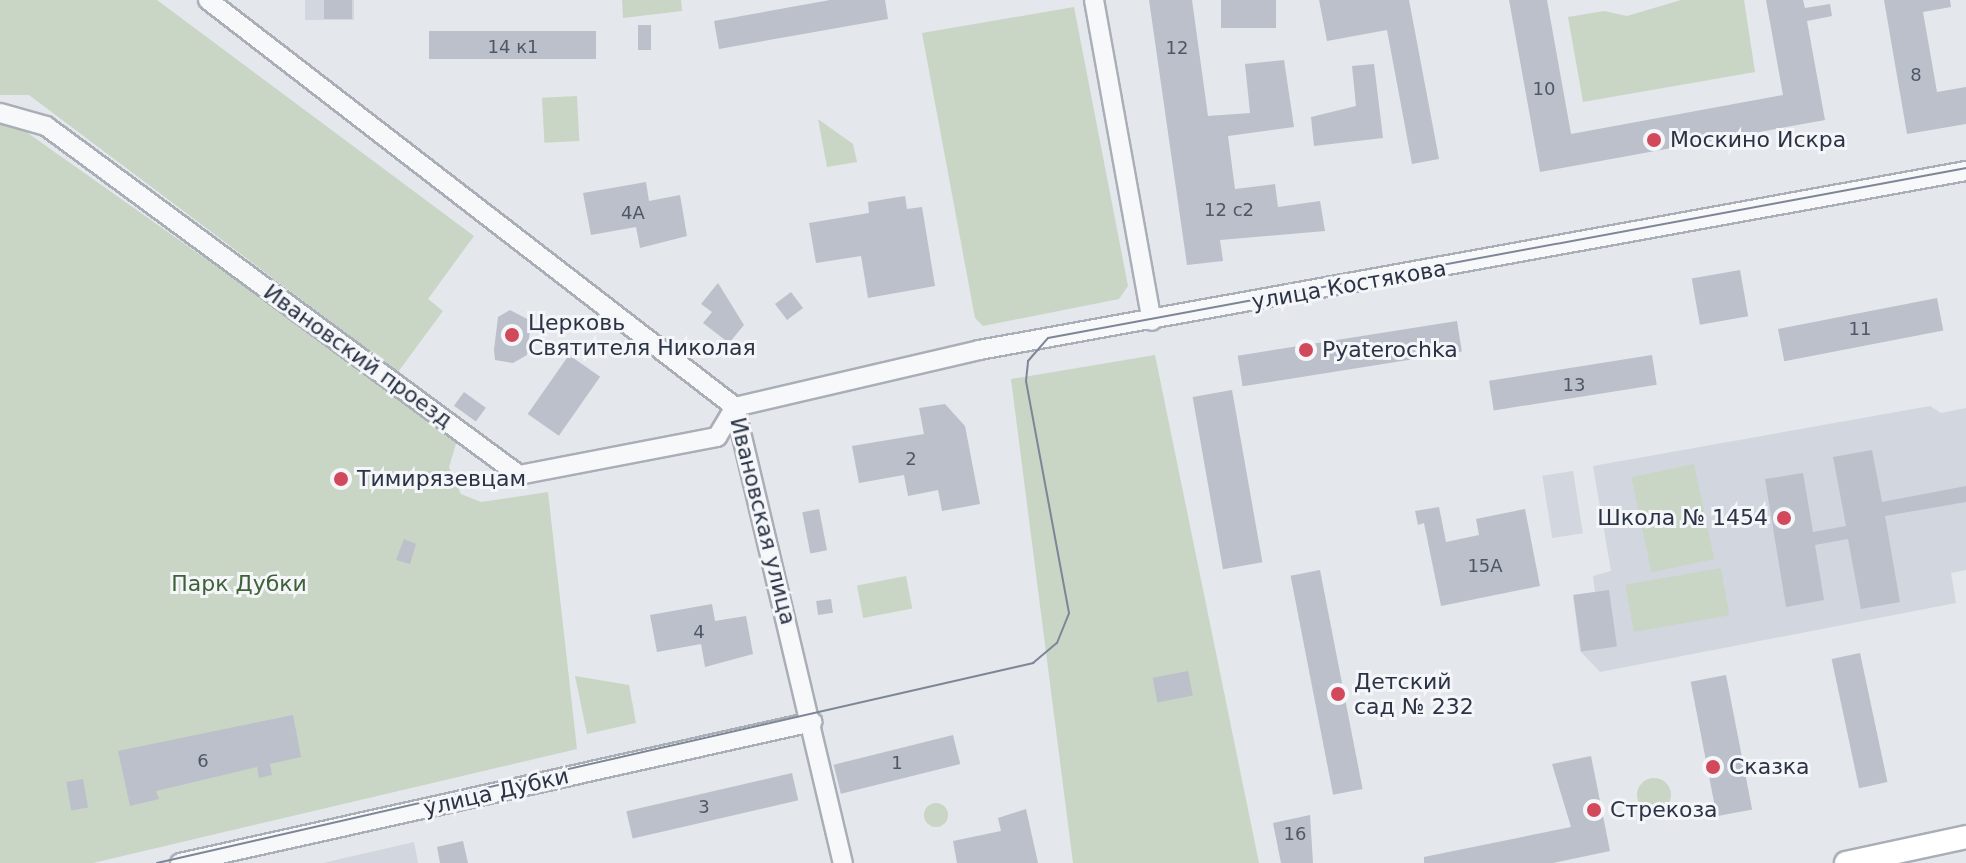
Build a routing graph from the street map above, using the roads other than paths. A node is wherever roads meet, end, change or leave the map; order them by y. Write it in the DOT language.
graph roads {
  1 [pos="208,0"];
  2 [pos="1094,0"];
  3 [pos="0,113"];
  4 [pos="1966,171"];
  5 [pos="1152,321"];
  6 [pos="735,407"];
  7 [pos="812,722"];
  8 [pos="1966,837"];
  9 [pos="180,863"];
  10 [pos="843,863"];
  11 [pos="1846,863"];
  1 -- 6 [label="street, Ивановская улица"];
  2 -- 5 [label="street"];
  3 -- 6 [label="street, Ивановский проезд"];
  4 -- 5 [label="street, улица Костякова"];
  5 -- 6 [label="street, улица Костякова"];
  6 -- 7 [label="street, Ивановская улица"];
  7 -- 9 [label="street, улица Дубки"];
  7 -- 10 [label="street, Ивановская улица"];
  8 -- 11 [label="main road"];
}
